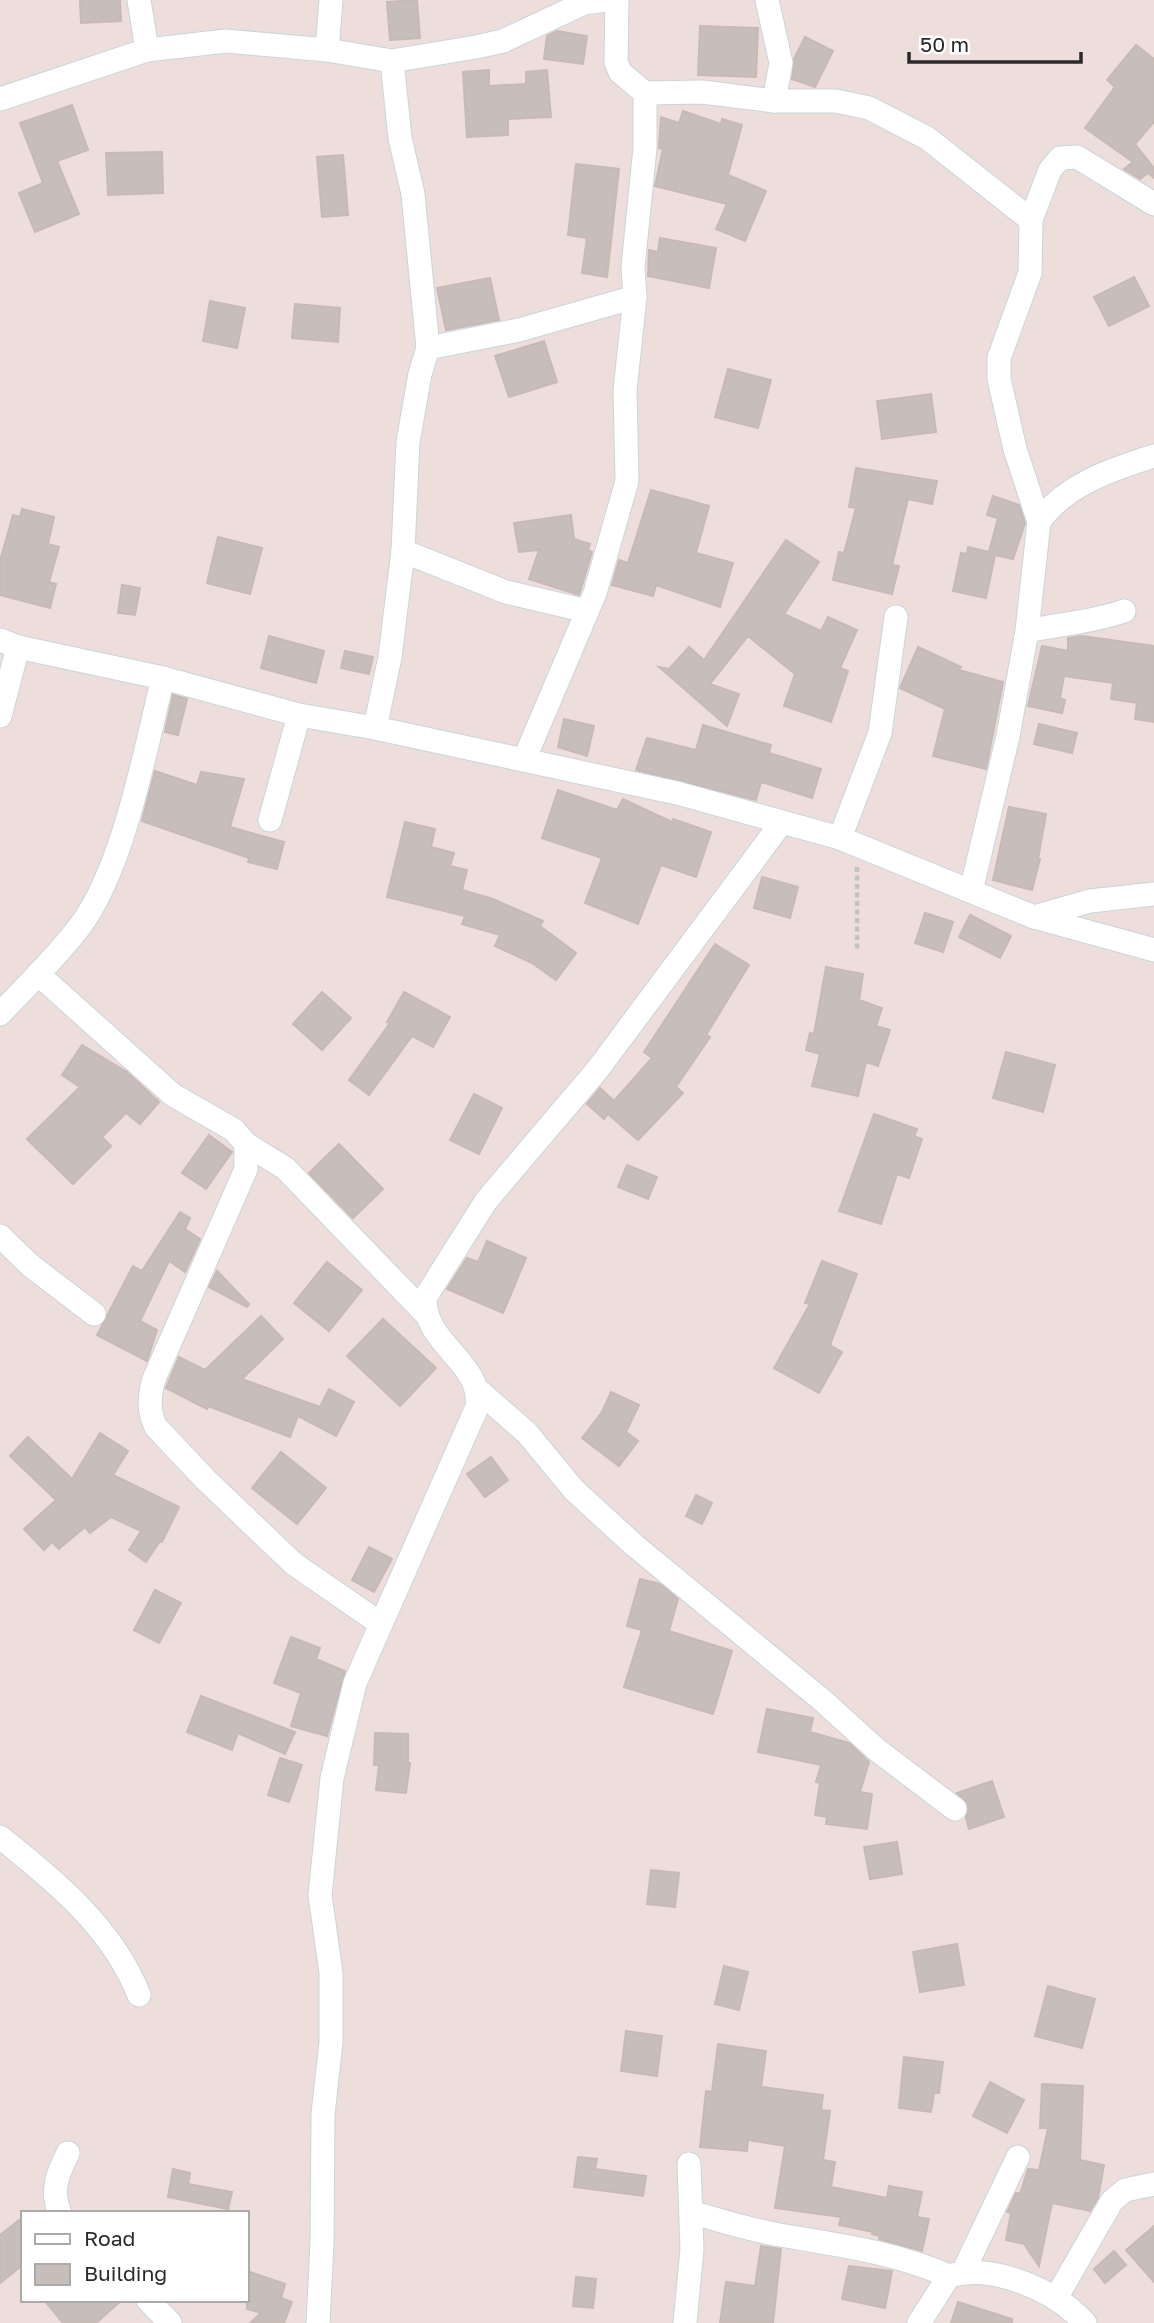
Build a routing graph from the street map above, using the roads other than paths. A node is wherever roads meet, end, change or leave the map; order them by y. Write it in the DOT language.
graph roads {
  1 [pos="139,0"];
  2 [pos="331,0"];
  3 [pos="605,0"];
  4 [pos="617,0"];
  5 [pos="767,0"];
  6 [pos="147,50"];
  7 [pos="327,50"];
  8 [pos="392,61"];
  9 [pos="645,93"];
  10 [pos="0,99"];
  11 [pos="774,101"];
  12 [pos="1154,204"];
  13 [pos="1031,220"];
  14 [pos="635,296"];
  15 [pos="428,348"];
  16 [pos="1154,456"];
  17 [pos="1039,522"];
  18 [pos="403,551"];
  19 [pos="587,611"];
  20 [pos="1125,611"];
  21 [pos="896,617"];
  22 [pos="1027,631"];
  23 [pos="9,644"];
  24 [pos="163,678"];
  25 [pos="299,715"];
  26 [pos="0,716"];
  27 [pos="375,728"];
  28 [pos="524,760"];
  29 [pos="270,820"];
  30 [pos="782,822"];
  31 [pos="849,842"];
  32 [pos="971,891"];
  33 [pos="1154,894"];
  34 [pos="1034,917"];
  35 [pos="1154,950"];
  36 [pos="38,974"];
  37 [pos="0,1014"];
  38 [pos="246,1144"];
  39 [pos="0,1236"];
  40 [pos="425,1313"];
  41 [pos="94,1314"];
  42 [pos="479,1391"];
  43 [pos="381,1624"];
  44 [pos="955,1809"];
  45 [pos="0,1837"];
  46 [pos="138,1995"];
  47 [pos="68,2153"];
  48 [pos="1018,2157"];
  49 [pos="690,2164"];
  50 [pos="1154,2184"];
  51 [pos="59,2211"];
  52 [pos="691,2212"];
  53 [pos="956,2274"];
  54 [pos="1056,2298"];
  55 [pos="150,2302"];
  56 [pos="170,2323"];
  57 [pos="318,2323"];
  58 [pos="685,2323"];
  59 [pos="919,2323"];
  60 [pos="1084,2323"];
  1 -- 6 [label="street"];
  2 -- 7 [label="street"];
  3 -- 8 [label="street"];
  4 -- 9 [label="street"];
  5 -- 11 [label="street"];
  6 -- 7 [label="street"];
  6 -- 10 [label="street"];
  7 -- 8 [label="street"];
  8 -- 15 [label="street"];
  9 -- 11 [label="street"];
  9 -- 14 [label="street"];
  11 -- 13 [label="street"];
  12 -- 13 [label="street"];
  13 -- 17 [label="street"];
  14 -- 15 [label="street"];
  14 -- 19 [label="street"];
  15 -- 18 [label="street"];
  16 -- 17 [label="street"];
  17 -- 22 [label="street"];
  18 -- 19 [label="street"];
  18 -- 27 [label="street"];
  19 -- 28 [label="street"];
  20 -- 22 [label="street"];
  21 -- 31 [label="street"];
  22 -- 32 [label="street"];
  23 -- 24 [label="street"];
  23 -- 26 [label="street"];
  24 -- 25 [label="street"];
  24 -- 36 [label="street"];
  25 -- 27 [label="street"];
  25 -- 29 [label="street"];
  27 -- 28 [label="street"];
  28 -- 30 [label="street"];
  30 -- 31 [label="street"];
  30 -- 40 [label="street"];
  31 -- 32 [label="street"];
  32 -- 34 [label="street"];
  33 -- 34 [label="street"];
  34 -- 35 [label="street"];
  36 -- 37 [label="street"];
  36 -- 38 [label="street"];
  38 -- 40 [label="street"];
  38 -- 43 [label="street"];
  39 -- 41 [label="street"];
  40 -- 42 [label="street"];
  42 -- 43 [label="street"];
  42 -- 44 [label="street"];
  43 -- 57 [label="street"];
  45 -- 46 [label="street"];
  47 -- 51 [label="street"];
  48 -- 53 [label="street"];
  49 -- 52 [label="street"];
  50 -- 54 [label="street"];
  52 -- 53 [label="street"];
  52 -- 58 [label="street"];
  53 -- 54 [label="street"];
  53 -- 59 [label="street"];
  54 -- 60 [label="street"];
  55 -- 56 [label="street"];
}
